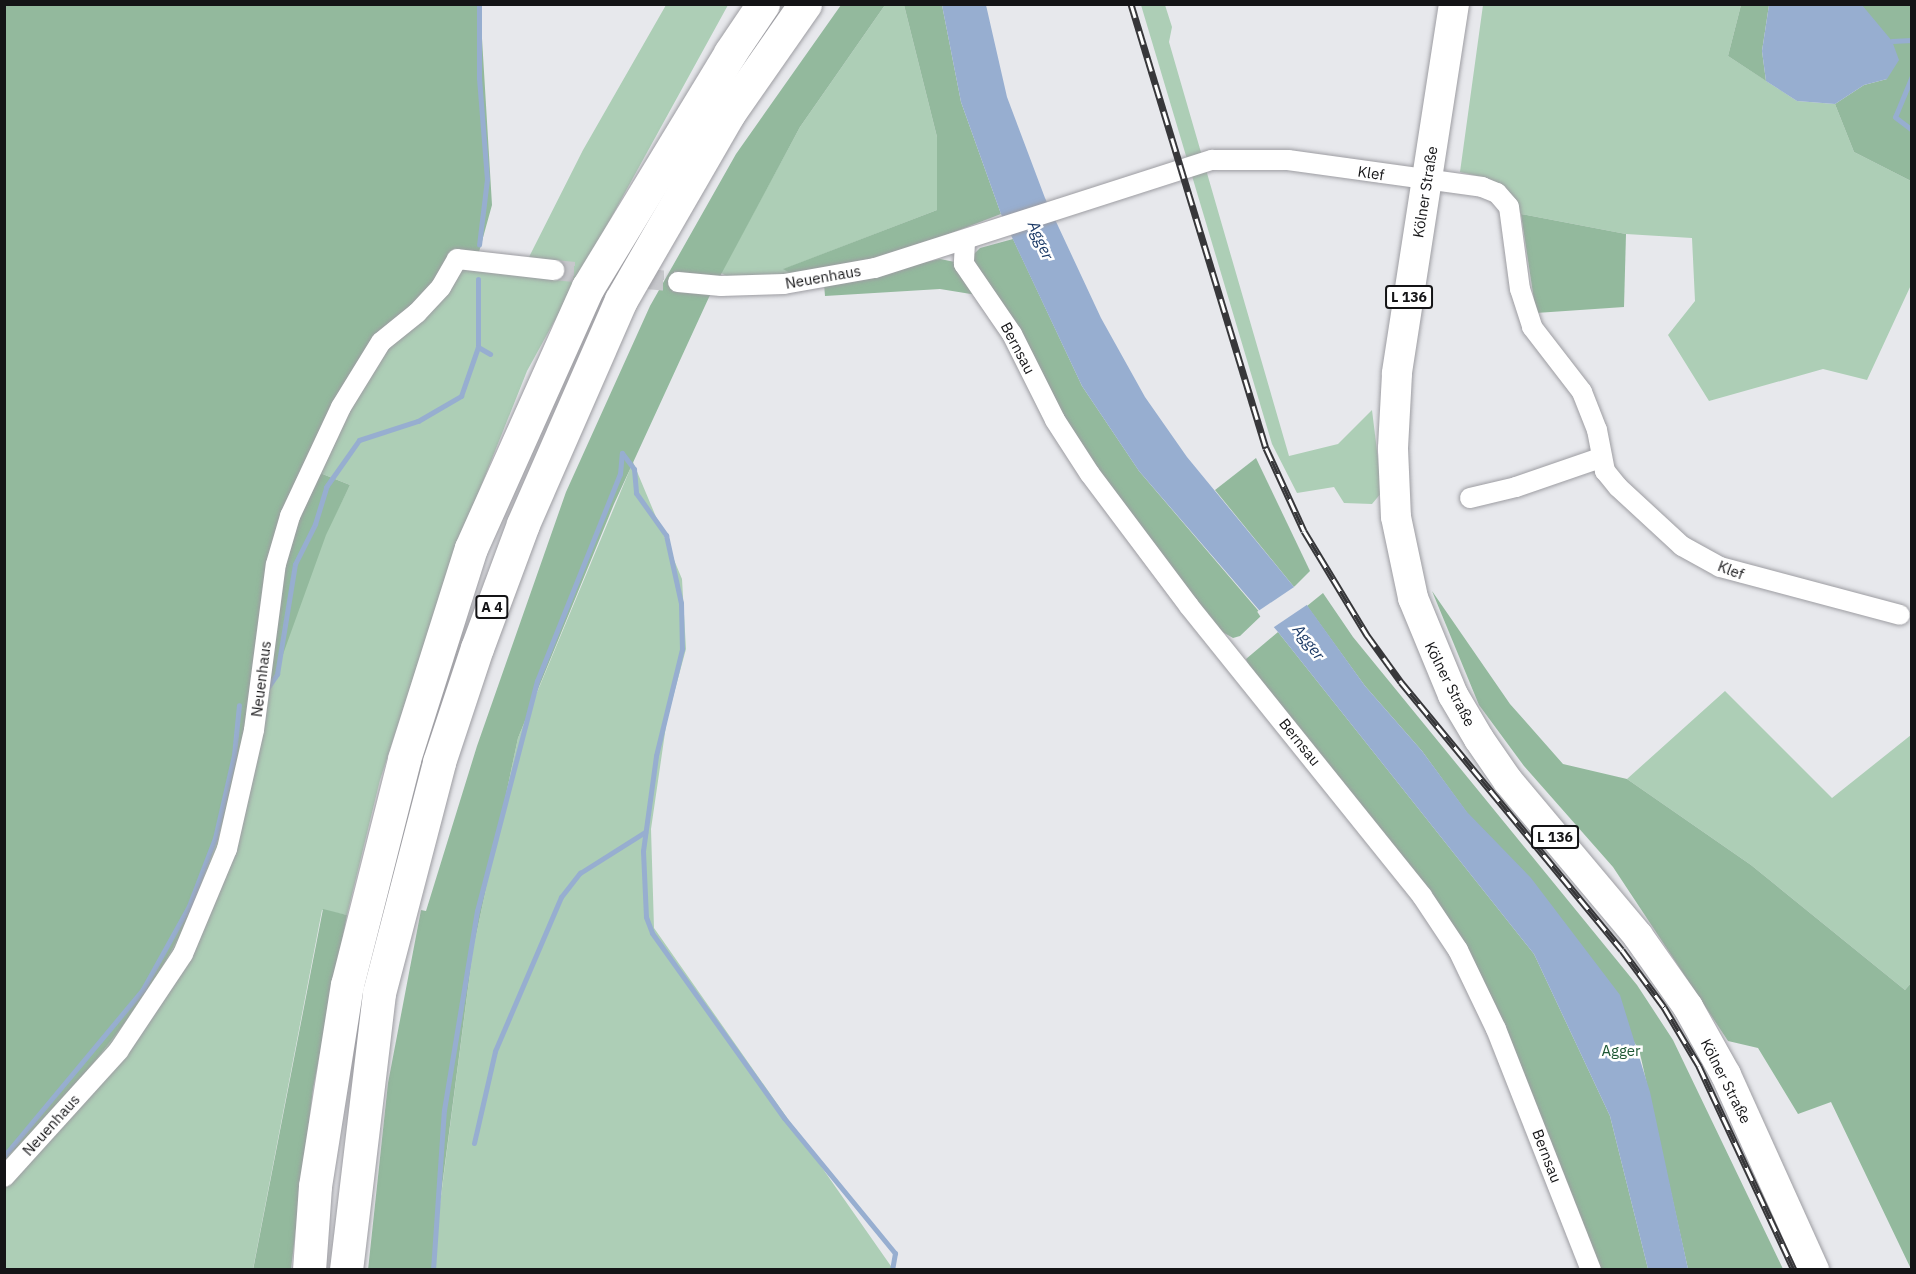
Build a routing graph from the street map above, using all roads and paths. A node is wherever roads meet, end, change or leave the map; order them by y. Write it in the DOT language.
graph roads {
  1 [pos="764,4"];
  2 [pos="805,4"];
  3 [pos="1454,4"];
  4 [pos="1427,179"];
  5 [pos="964,242"];
  6 [pos="555,270"];
  7 [pos="678,282"];
  8 [pos="1600,458"];
  9 [pos="1470,498"];
  10 [pos="1900,615"];
  11 [pos="4,1177"];
  12 [pos="309,1269"];
  13 [pos="346,1269"];
  14 [pos="1591,1269"];
  15 [pos="1814,1269"];
  1 -- 12 [label="highway, A 4"];
  2 -- 13 [label="highway, A 4"];
  3 -- 4 [label="main road, Kölner Straße / L 136"];
  4 -- 5 [label="street, Klef"];
  4 -- 8 [label="street, Klef"];
  4 -- 15 [label="main road, Kölner Straße / L 136"];
  5 -- 7 [label="street, Neuenhaus"];
  5 -- 14 [label="street, Bernsau"];
  6 -- 11 [label="street, Neuenhaus"];
  8 -- 9 [label="street"];
  8 -- 10 [label="street, Klef"];
}
